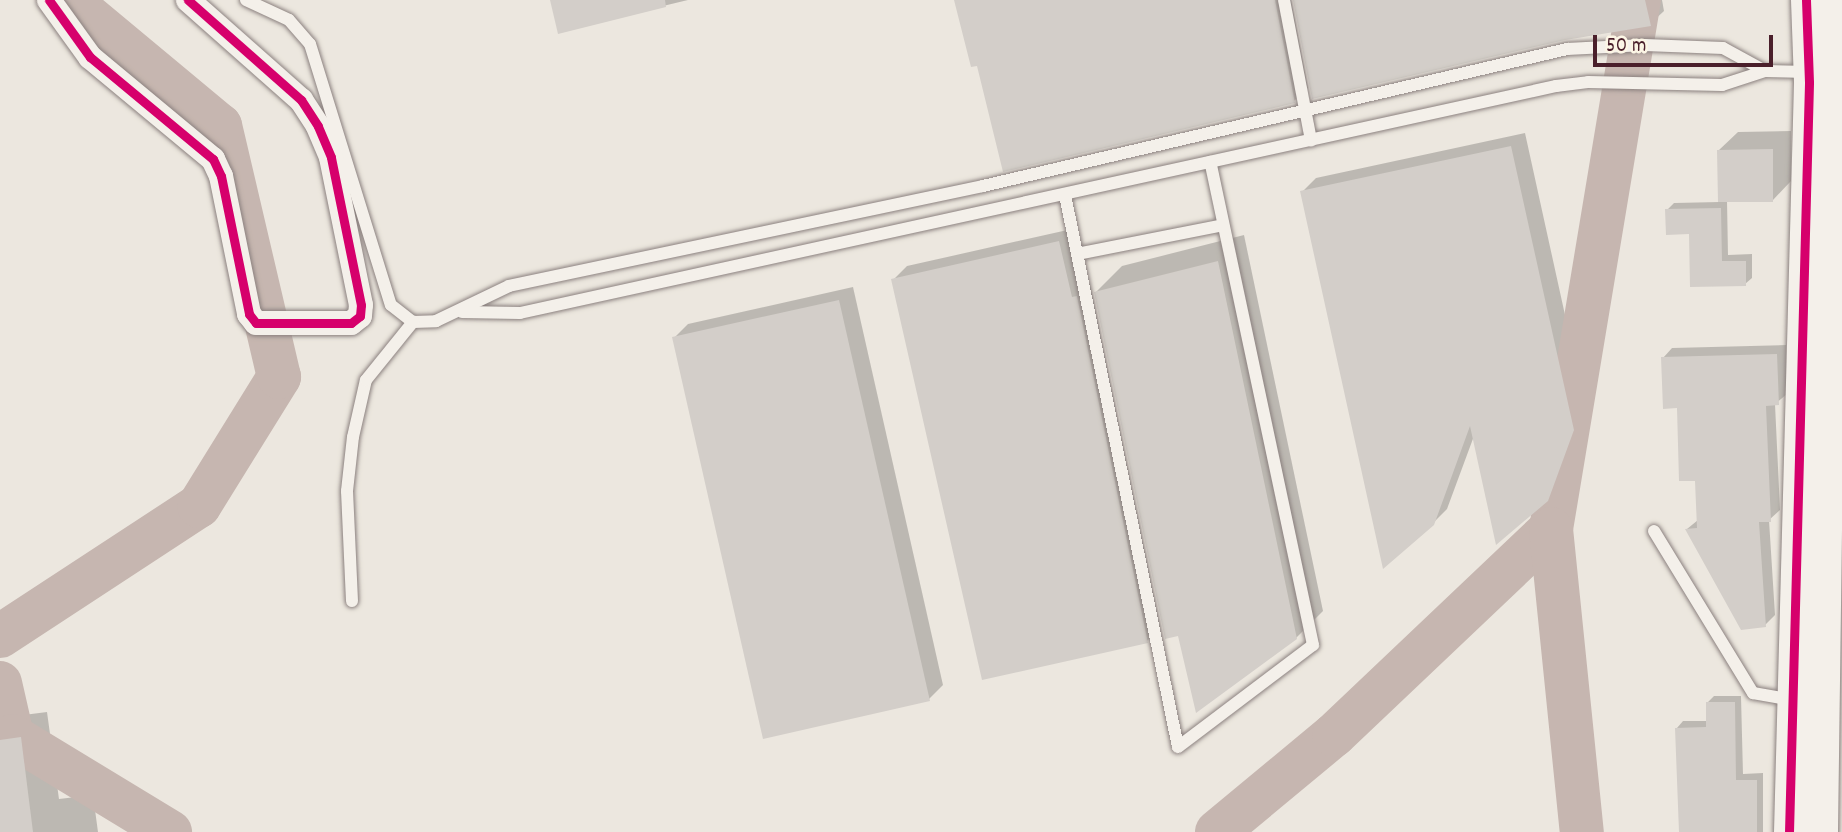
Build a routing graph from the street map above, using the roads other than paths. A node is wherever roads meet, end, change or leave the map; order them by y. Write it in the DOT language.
graph roads {
  1 [pos="49,0"];
  2 [pos="188,0"];
  3 [pos="246,0"];
  4 [pos="1284,0"];
  5 [pos="1806,0"];
  6 [pos="1830,0"];
  7 [pos="1765,71"];
  8 [pos="1827,74"];
  9 [pos="1307,110"];
  10 [pos="1311,140"];
  11 [pos="1210,162"];
  12 [pos="1065,195"];
  13 [pos="1223,225"];
  14 [pos="1077,254"];
  15 [pos="458,312"];
  16 [pos="413,322"];
  17 [pos="1654,531"];
  18 [pos="352,601"];
  19 [pos="1791,700"];
  20 [pos="1789,832"];
  21 [pos="1819,832"];
  1 -- 2 [label="street"];
  3 -- 16 [label="lane"];
  4 -- 9 [label="lane"];
  5 -- 8 [label="street"];
  6 -- 8 [label="highway"];
  7 -- 8 [label="lane"];
  7 -- 9 [label="lane"];
  7 -- 10 [label="lane"];
  8 -- 19 [label="street"];
  8 -- 21 [label="highway"];
  9 -- 10 [label="lane"];
  9 -- 15 [label="lane"];
  10 -- 11 [label="lane"];
  11 -- 12 [label="lane"];
  11 -- 13 [label="lane"];
  12 -- 14 [label="lane"];
  12 -- 15 [label="lane"];
  13 -- 14 [label="lane"];
  13 -- 14 [label="lane"];
  15 -- 16 [label="lane"];
  16 -- 18 [label="lane"];
  17 -- 19 [label="lane"];
  19 -- 20 [label="street"];
}
